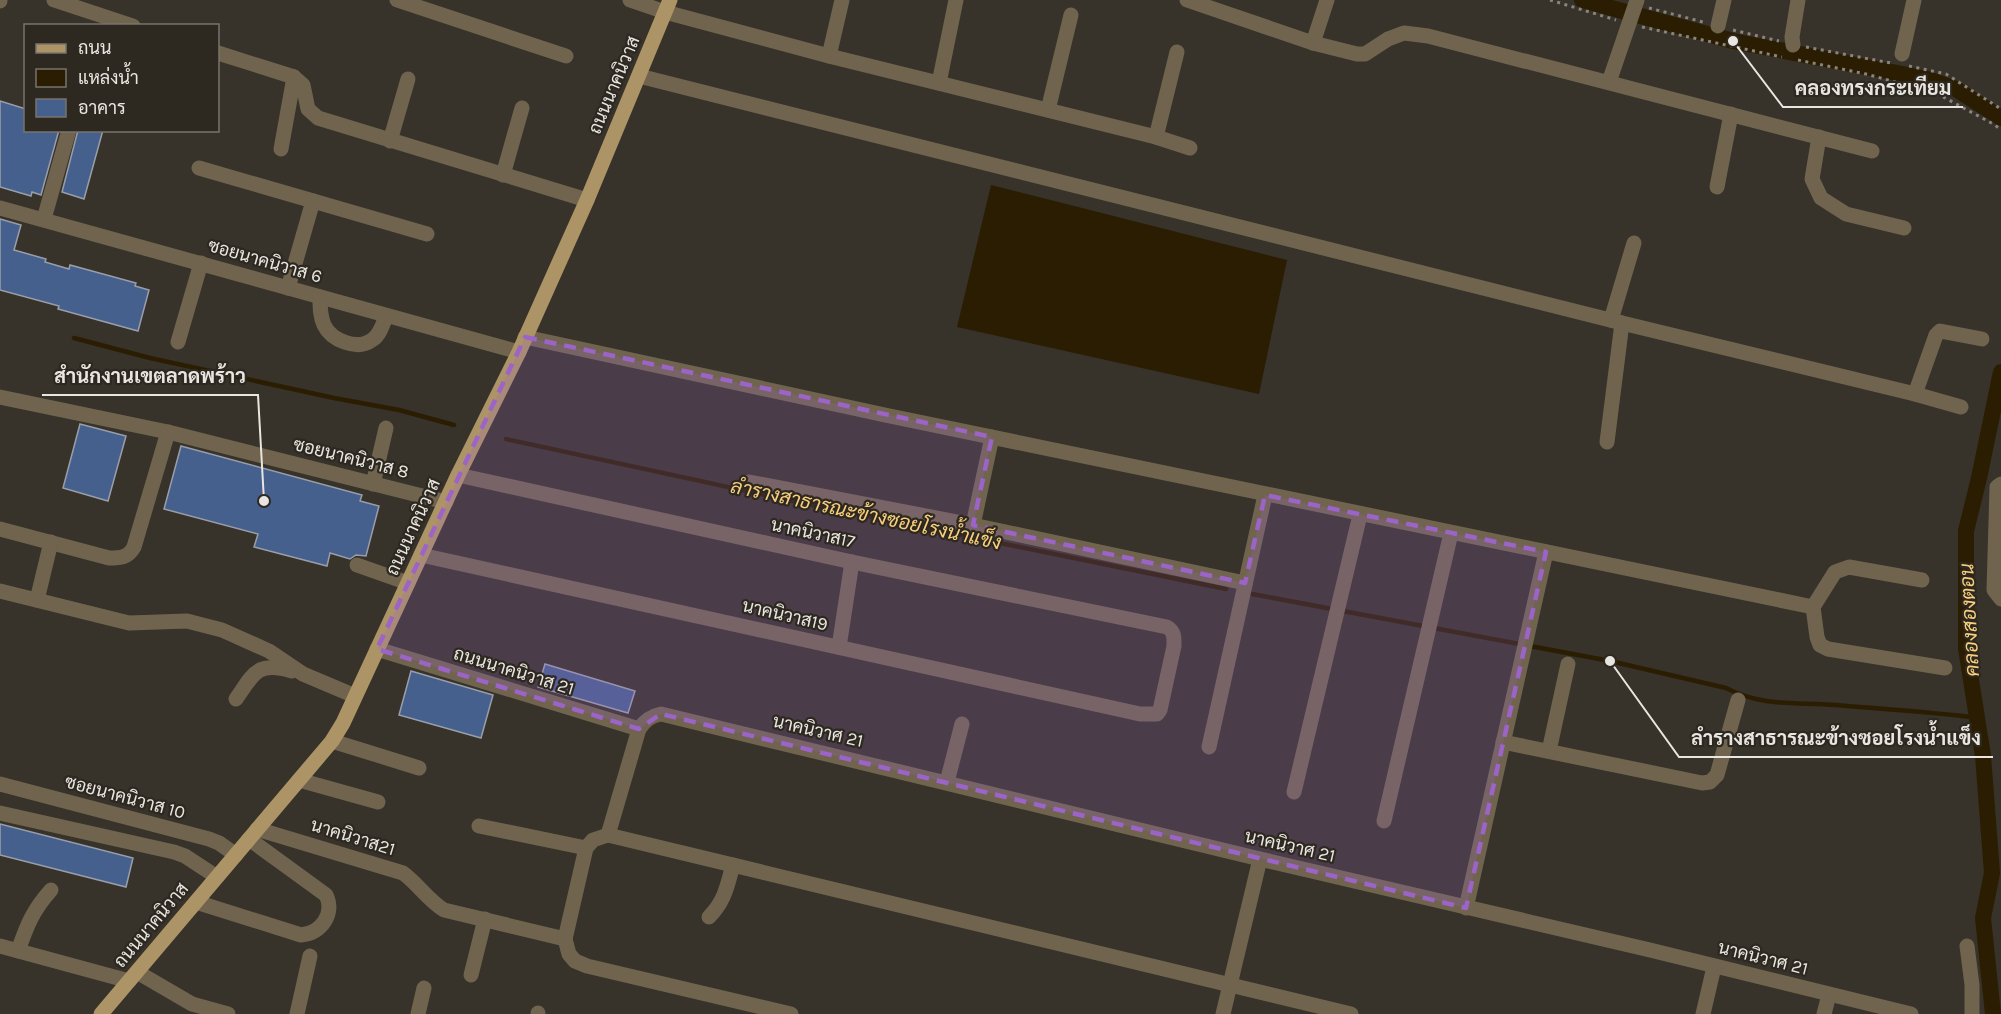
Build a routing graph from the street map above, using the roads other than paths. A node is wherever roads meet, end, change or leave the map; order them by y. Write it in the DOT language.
graph roads {
  1 [pos="54,0"];
  2 [pos="397,0"];
  3 [pos="630,0"];
  4 [pos="842,0"];
  5 [pos="956,0"];
  6 [pos="1187,0"];
  7 [pos="1328,0"];
  8 [pos="1724,0"];
  9 [pos="1798,0"];
  10 [pos="1914,0"];
  11 [pos="667,6"];
  12 [pos="1222,6"];
  13 [pos="1633,11"];
  14 [pos="1071,15"];
  15 [pos="98,20"];
  16 [pos="121,24"];
  17 [pos="1718,26"];
  18 [pos="1312,43"];
  19 [pos="1177,52"];
  20 [pos="219,53"];
  21 [pos="1791,54"];
  22 [pos="566,56"];
  23 [pos="829,56"];
  24 [pos="1903,61"];
  25 [pos="639,76"];
  26 [pos="294,77"];
  27 [pos="408,79"];
  28 [pos="1609,82"];
  29 [pos="939,83"];
  30 [pos="522,108"];
  31 [pos="1048,110"];
  32 [pos="1731,114"];
  33 [pos="68,132"];
  34 [pos="1156,137"];
  35 [pos="1819,137"];
  36 [pos="390,141"];
  37 [pos="1190,147"];
  38 [pos="281,149"];
  39 [pos="1872,150"];
  40 [pos="199,168"];
  41 [pos="503,175"];
  42 [pos="1717,187"];
  43 [pos="587,200"];
  44 [pos="313,201"];
  45 [pos="0,208"];
  46 [pos="44,219"];
  47 [pos="1904,228"];
  48 [pos="427,234"];
  49 [pos="1634,243"];
  50 [pos="201,263"];
  51 [pos="288,288"];
  52 [pos="320,297"];
  53 [pos="386,316"];
  54 [pos="1617,321"];
  55 [pos="525,337"];
  56 [pos="1982,339"];
  57 [pos="178,342"];
  58 [pos="519,352"];
  59 [pos="1915,394"];
  60 [pos="0,397"];
  61 [pos="1961,407"];
  62 [pos="386,428"];
  63 [pos="168,432"];
  64 [pos="992,437"];
  65 [pos="1607,442"];
  66 [pos="458,475"];
  67 [pos="749,482"];
  68 [pos="373,484"];
  69 [pos="2001,484"];
  70 [pos="1265,495"];
  71 [pos="446,502"];
  72 [pos="1360,515"];
  73 [pos="973,525"];
  74 [pos="0,529"];
  75 [pos="1450,533"];
  76 [pos="51,542"];
  77 [pos="1546,552"];
  78 [pos="421,555"];
  79 [pos="852,562"];
  80 [pos="357,565"];
  81 [pos="1922,580"];
  82 [pos="408,583"];
  83 [pos="1245,583"];
  84 [pos="0,591"];
  85 [pos="38,600"];
  86 [pos="2001,600"];
  87 [pos="1813,607"];
  88 [pos="838,647"];
  89 [pos="377,649"];
  90 [pos="1568,664"];
  91 [pos="1946,668"];
  92 [pos="303,674"];
  93 [pos="355,696"];
  94 [pos="236,699"];
  95 [pos="1738,700"];
  96 [pos="1140,714"];
  97 [pos="962,724"];
  98 [pos="639,729"];
  99 [pos="332,741"];
  100 [pos="1503,742"];
  101 [pos="1209,747"];
  102 [pos="1549,751"];
  103 [pos="419,768"];
  104 [pos="299,780"];
  105 [pos="947,782"];
  106 [pos="0,784"];
  107 [pos="1294,792"];
  108 [pos="378,802"];
  109 [pos="0,813"];
  110 [pos="1384,821"];
  111 [pos="478,826"];
  112 [pos="253,834"];
  113 [pos="608,835"];
  114 [pos="586,848"];
  115 [pos="236,855"];
  116 [pos="1260,859"];
  117 [pos="733,865"];
  118 [pos="217,877"];
  119 [pos="51,890"];
  120 [pos="196,902"];
  121 [pos="1466,908"];
  122 [pos="709,917"];
  123 [pos="485,919"];
  124 [pos="565,939"];
  125 [pos="0,946"];
  126 [pos="1967,946"];
  127 [pos="18,951"];
  128 [pos="310,956"];
  129 [pos="1714,967"];
  130 [pos="471,975"];
  131 [pos="133,976"];
  132 [pos="1230,984"];
  133 [pos="424,987"];
  134 [pos="1829,995"];
  135 [pos="101,1014"];
  136 [pos="228,1014"];
  137 [pos="297,1014"];
  138 [pos="418,1014"];
  139 [pos="791,1014"];
  140 [pos="1223,1014"];
  141 [pos="1351,1014"];
  142 [pos="1702,1014"];
  143 [pos="1824,1014"];
  144 [pos="1911,1014"];
  145 [pos="1972,1014"];
  1 -- 15 [label="street"];
  2 -- 22 [label="street"];
  3 -- 11 [label="street"];
  4 -- 23 [label="street"];
  5 -- 29 [label="street"];
  6 -- 12 [label="street"];
  7 -- 18 [label="street"];
  8 -- 17 [label="street"];
  9 -- 21 [label="street"];
  10 -- 24 [label="street"];
  11 -- 23 [label="street"];
  11 -- 25 [label="main road, ถนนนาคนิวาส"];
  12 -- 18 [label="street"];
  13 -- 28 [label="street"];
  14 -- 31 [label="street"];
  15 -- 16 [label="street"];
  18 -- 28 [label="street"];
  19 -- 34 [label="street"];
  20 -- 26 [label="street"];
  23 -- 29 [label="street"];
  25 -- 43 [label="main road, ถนนนาคนิวาส"];
  25 -- 54 [label="street"];
  26 -- 36 [label="street"];
  26 -- 38 [label="street"];
  27 -- 36 [label="street"];
  28 -- 32 [label="street"];
  29 -- 31 [label="street"];
  30 -- 41 [label="street"];
  31 -- 34 [label="street"];
  32 -- 35 [label="street"];
  32 -- 42 [label="street"];
  33 -- 46 [label="street"];
  34 -- 37 [label="street"];
  35 -- 39 [label="street"];
  35 -- 47 [label="street"];
  36 -- 41 [label="street"];
  40 -- 44 [label="street"];
  41 -- 43 [label="street"];
  43 -- 55 [label="main road, ถนนนาคนิวาส"];
  44 -- 48 [label="street"];
  44 -- 51 [label="street"];
  45 -- 46 [label="street, ซอยนาคนิวาส 6"];
  46 -- 50 [label="street, ซอยนาคนิวาส 6"];
  49 -- 54 [label="street"];
  50 -- 51 [label="street, ซอยนาคนิวาส 6"];
  50 -- 57 [label="street"];
  51 -- 52 [label="street, ซอยนาคนิวาส 6"];
  52 -- 53 [label="street, ซอยนาคนิวาส 6"];
  52 -- 53 [label="street"];
  53 -- 58 [label="street, ซอยนาคนิวาส 6"];
  54 -- 59 [label="street"];
  54 -- 65 [label="street"];
  55 -- 58 [label="main road, ถนนนาคนิวาส"];
  55 -- 64 [label="street"];
  56 -- 59 [label="street"];
  58 -- 66 [label="main road, ถนนนาคนิวาส"];
  59 -- 61 [label="street"];
  60 -- 63 [label="street, ซอยนาคนิวาส 8"];
  62 -- 68 [label="street"];
  63 -- 68 [label="street, ซอยนาคนิวาส 8"];
  63 -- 76 [label="street"];
  64 -- 70 [label="street"];
  64 -- 73 [label="street"];
  66 -- 71 [label="main road, ถนนนาคนิวาส"];
  66 -- 79 [label="street, นาคนิวาส17"];
  67 -- 73 [label="street"];
  68 -- 71 [label="street, ซอยนาคนิวาส 8"];
  69 -- 86 [label="street"];
  70 -- 72 [label="street"];
  70 -- 83 [label="street"];
  71 -- 78 [label="main road, ถนนนาคนิวาส"];
  72 -- 75 [label="street"];
  72 -- 107 [label="street"];
  73 -- 83 [label="street"];
  74 -- 76 [label="street"];
  75 -- 77 [label="street"];
  75 -- 110 [label="street"];
  76 -- 85 [label="street"];
  77 -- 87 [label="street"];
  77 -- 100 [label="street"];
  78 -- 82 [label="main road, ถนนนาคนิวาส"];
  78 -- 88 [label="street, นาคนิวาส19"];
  79 -- 88 [label="street"];
  79 -- 96 [label="street, นาคนิวาส17"];
  80 -- 82 [label="street"];
  81 -- 87 [label="street"];
  82 -- 89 [label="main road, ถนนนาคนิวาส"];
  83 -- 101 [label="street"];
  84 -- 85 [label="street"];
  85 -- 92 [label="street"];
  87 -- 91 [label="street"];
  88 -- 96 [label="street, นาคนิวาส19"];
  89 -- 93 [label="main road, ถนนนาคนิวาส"];
  89 -- 98 [label="street, ถนนนาคนิวาส 21"];
  90 -- 102 [label="street"];
  92 -- 93 [label="street"];
  92 -- 94 [label="street"];
  93 -- 99 [label="main road, ถนนนาคนิวาส"];
  95 -- 102 [label="street"];
  97 -- 105 [label="street"];
  98 -- 105 [label="street, นาคนิวาศ 21"];
  98 -- 113 [label="street"];
  99 -- 103 [label="street"];
  99 -- 104 [label="main road, ถนนนาคนิวาส"];
  100 -- 102 [label="street"];
  100 -- 121 [label="street"];
  104 -- 108 [label="street"];
  104 -- 112 [label="main road, ถนนนาคนิวาส"];
  105 -- 116 [label="street, นาคนิวาศ 21"];
  106 -- 115 [label="street, ซอยนาคนิวาส 10"];
  109 -- 118 [label="street"];
  111 -- 114 [label="street"];
  112 -- 115 [label="main road, ถนนนาคนิวาส"];
  112 -- 120 [label="street"];
  112 -- 123 [label="street, นาคนิวาส21"];
  113 -- 114 [label="street"];
  113 -- 117 [label="street"];
  114 -- 124 [label="street"];
  115 -- 118 [label="main road, ถนนนาคนิวาส"];
  116 -- 121 [label="street, นาคนิวาศ 21"];
  116 -- 132 [label="street"];
  117 -- 122 [label="street"];
  117 -- 132 [label="street"];
  118 -- 120 [label="main road, ถนนนาคนิวาส"];
  119 -- 127 [label="street"];
  120 -- 131 [label="main road, ถนนนาคนิวาส"];
  121 -- 129 [label="street, นาคนิวาศ 21"];
  123 -- 124 [label="street, นาคนิวาส21"];
  123 -- 130 [label="street"];
  124 -- 139 [label="street"];
  125 -- 127 [label="street"];
  126 -- 145 [label="street"];
  127 -- 131 [label="street"];
  128 -- 137 [label="street"];
  129 -- 134 [label="street, นาคนิวาศ 21"];
  129 -- 142 [label="street"];
  131 -- 135 [label="main road, ถนนนาคนิวาส"];
  131 -- 136 [label="street"];
  132 -- 140 [label="street"];
  132 -- 141 [label="street"];
  133 -- 138 [label="street"];
  134 -- 143 [label="street"];
  134 -- 144 [label="street, นาคนิวาศ 21"];
}
